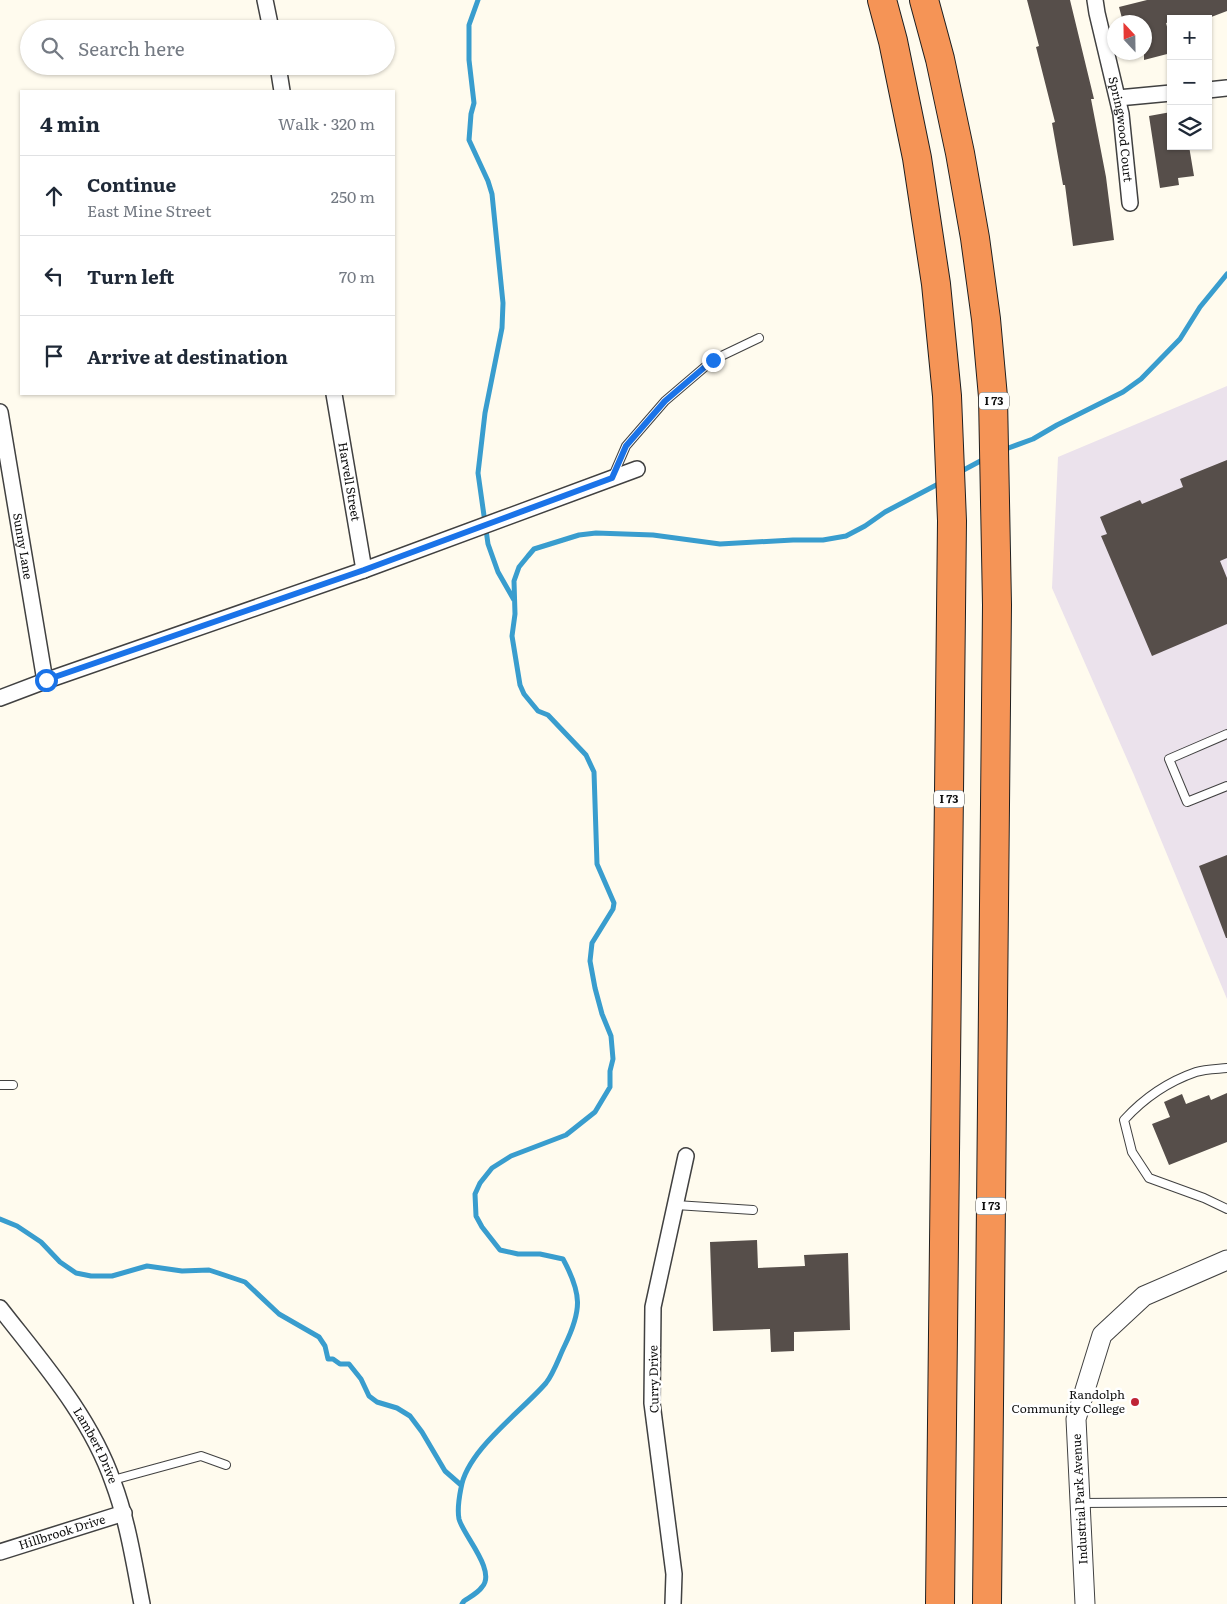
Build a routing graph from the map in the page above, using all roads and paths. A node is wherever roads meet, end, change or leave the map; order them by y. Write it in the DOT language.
graph roads {
  1 [pos="266,0"];
  2 [pos="882,0"];
  3 [pos="924,0"];
  4 [pos="1096,0"];
  5 [pos="269,20"];
  6 [pos="279,75"];
  7 [pos="1227,88"];
  8 [pos="282,90"];
  9 [pos="1212,90"];
  10 [pos="1167,93"];
  11 [pos="1118,98"];
  12 [pos="1130,203"];
  13 [pos="759,338"];
  14 [pos="334,395"];
  15 [pos="0,412"];
  16 [pos="2,440"];
  17 [pos="636,469"];
  18 [pos="612,478"];
  19 [pos="364,570"];
  20 [pos="46,680"];
  21 [pos="0,698"];
  22 [pos="1227,734"];
  23 [pos="1227,786"];
  24 [pos="1227,1068"];
  25 [pos="0,1085"];
  26 [pos="13,1085"];
  27 [pos="686,1156"];
  28 [pos="676,1205"];
  29 [pos="1227,1209"];
  30 [pos="753,1210"];
  31 [pos="1227,1260"];
  32 [pos="0,1308"];
  33 [pos="226,1465"];
  34 [pos="113,1480"];
  35 [pos="1227,1502"];
  36 [pos="1080,1503"];
  37 [pos="124,1513"];
  38 [pos="988,1534"];
  39 [pos="0,1552"];
  40 [pos="939,1597"];
  41 [pos="142,1604"];
  42 [pos="672,1604"];
  43 [pos="987,1604"];
  44 [pos="1002,1604"];
  45 [pos="1085,1604"];
  1 -- 5 [label="street"];
  2 -- 40 [label="highway, I 73"];
  3 -- 38 [label="highway, I 73"];
  4 -- 11 [label="street, Springwood Court"];
  6 -- 8 [label="street"];
  7 -- 9 [label="street"];
  10 -- 11 [label="street"];
  11 -- 12 [label="street, Springwood Court"];
  13 -- 18 [label="lane"];
  14 -- 19 [label="street, Harvell Street"];
  15 -- 16 [label="street, Sunny Lane"];
  16 -- 20 [label="street, Sunny Lane"];
  17 -- 18 [label="street"];
  18 -- 19 [label="street"];
  19 -- 20 [label="street"];
  20 -- 21 [label="street"];
  22 -- 23 [label="lane"];
  24 -- 29 [label="lane"];
  25 -- 26 [label="lane"];
  27 -- 28 [label="street, Curry Drive"];
  28 -- 30 [label="lane"];
  28 -- 42 [label="street, Curry Drive"];
  31 -- 36 [label="street, Industrial Park Avenue"];
  32 -- 34 [label="street, Lambert Drive"];
  33 -- 34 [label="lane"];
  34 -- 37 [label="street, Lambert Drive"];
  35 -- 36 [label="lane"];
  36 -- 45 [label="street, Industrial Park Avenue"];
  37 -- 39 [label="street, Hillbrook Drive"];
  37 -- 41 [label="street, Lambert Drive"];
  38 -- 43 [label="highway, I 73"];
  38 -- 44 [label="highway"];
}
